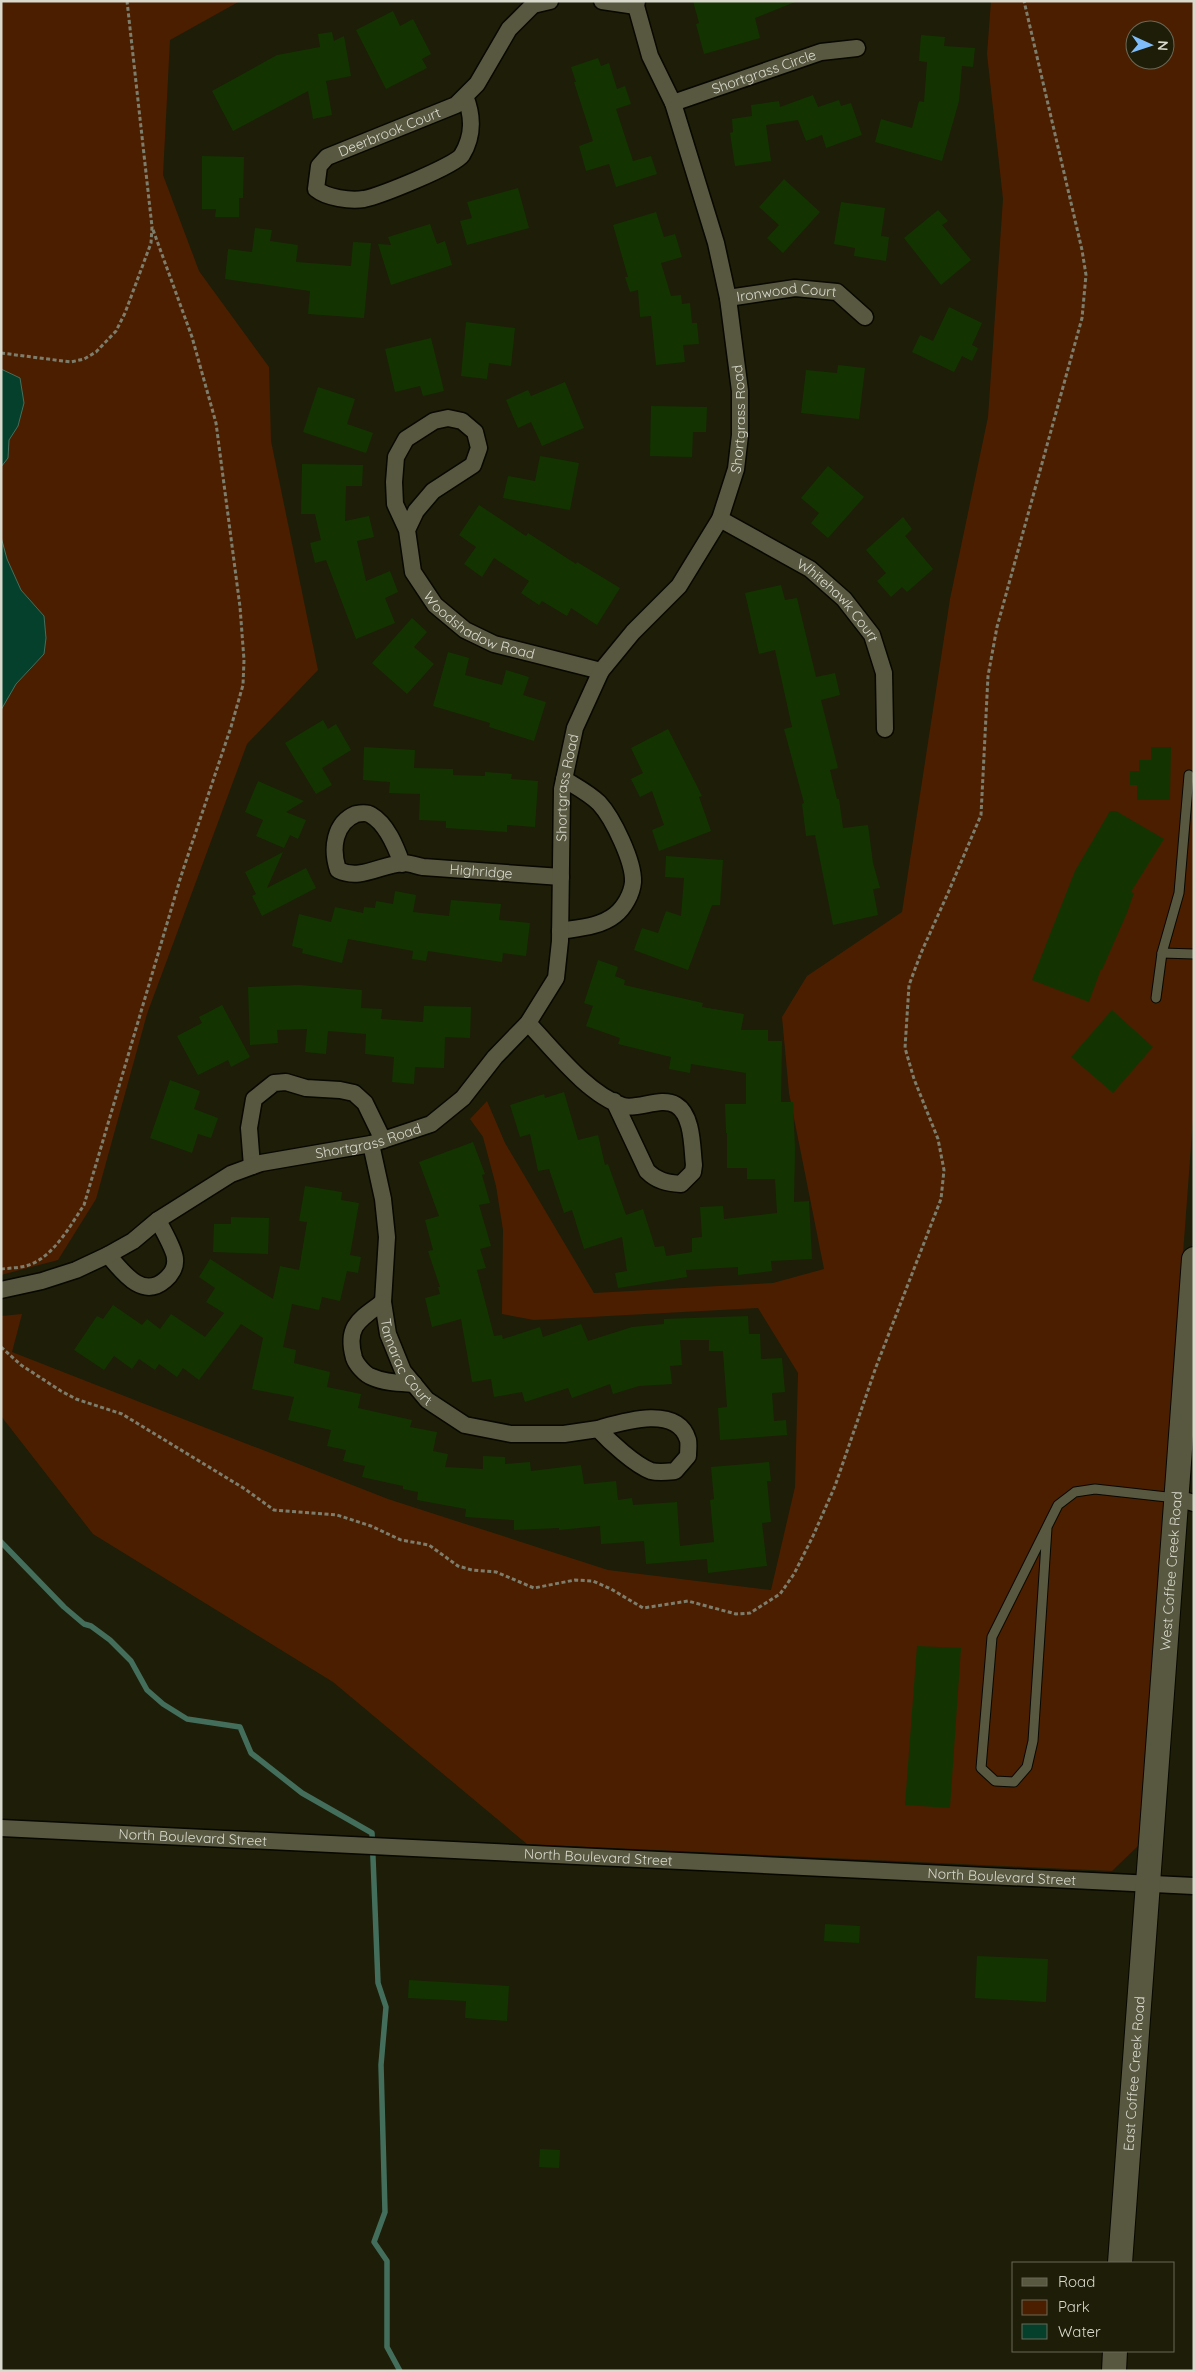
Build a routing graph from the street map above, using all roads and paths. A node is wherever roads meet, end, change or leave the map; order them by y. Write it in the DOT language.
graph roads {
  1 [pos="127,1"];
  2 [pos="550,1"];
  3 [pos="602,1"];
  4 [pos="1024,1"];
  5 [pos="533,3"];
  6 [pos="636,4"];
  7 [pos="857,48"];
  8 [pos="465,96"];
  9 [pos="673,103"];
  10 [pos="152,227"];
  11 [pos="728,298"];
  12 [pos="865,318"];
  13 [pos="1,353"];
  14 [pos="720,520"];
  15 [pos="407,530"];
  16 [pos="602,671"];
  17 [pos="885,729"];
  18 [pos="1189,775"];
  19 [pos="564,779"];
  20 [pos="402,864"];
  21 [pos="561,877"];
  22 [pos="560,931"];
  23 [pos="1162,953"];
  24 [pos="1194,954"];
  25 [pos="1156,998"];
  26 [pos="528,1023"];
  27 [pos="614,1101"];
  28 [pos="377,1142"];
  29 [pos="252,1166"];
  30 [pos="158,1220"];
  31 [pos="108,1255"];
  32 [pos="1194,1259"];
  33 [pos="1,1270"];
  34 [pos="1,1290"];
  35 [pos="384,1302"];
  36 [pos="1,1347"];
  37 [pos="414,1384"];
  38 [pos="598,1429"];
  39 [pos="1185,1501"];
  40 [pos="1047,1528"];
  41 [pos="1,1828"];
  42 [pos="1149,1883"];
  43 [pos="1194,1886"];
  44 [pos="1120,2262"];
  45 [pos="1115,2352"];
  46 [pos="1114,2371"];
  1 -- 10 [label="path"];
  2 -- 5 [label="street, Deerbrook Court"];
  3 -- 6 [label="street"];
  4 -- 36 [label="path"];
  5 -- 8 [label="street, Deerbrook Court"];
  6 -- 9 [label="street, Shortgrass Road"];
  7 -- 9 [label="street, Shortgrass Circle"];
  8 -- 8 [label="street, Deerbrook Court"];
  9 -- 11 [label="street, Shortgrass Road"];
  10 -- 13 [label="path"];
  10 -- 33 [label="path"];
  11 -- 12 [label="street, Ironwood Court"];
  11 -- 14 [label="street, Shortgrass Road"];
  14 -- 16 [label="street, Shortgrass Road"];
  14 -- 17 [label="street, Whitehawk Court"];
  15 -- 15 [label="street, Woodshadow Road"];
  15 -- 16 [label="street, Woodshadow Road"];
  16 -- 19 [label="street, Shortgrass Road"];
  18 -- 23 [label="lane"];
  19 -- 21 [label="street, Shortgrass Road"];
  19 -- 22 [label="street"];
  20 -- 20 [label="street, Highridge"];
  20 -- 21 [label="street, Highridge"];
  21 -- 22 [label="street, Shortgrass Road"];
  22 -- 26 [label="street, Shortgrass Road"];
  23 -- 24 [label="lane"];
  23 -- 25 [label="lane"];
  26 -- 27 [label="street"];
  26 -- 28 [label="street, Shortgrass Road"];
  27 -- 27 [label="street"];
  28 -- 29 [label="street, Shortgrass Road"];
  28 -- 29 [label="street, Tamarac Court"];
  28 -- 35 [label="street, Tamarac Court"];
  29 -- 30 [label="street, Shortgrass Road"];
  30 -- 31 [label="street, Shortgrass Road"];
  30 -- 31 [label="street"];
  31 -- 34 [label="street, Shortgrass Road"];
  32 -- 39 [label="street, West Coffee Creek Road"];
  35 -- 37 [label="street, Tamarac Court"];
  35 -- 37 [label="street"];
  37 -- 38 [label="street, Tamarac Court"];
  38 -- 38 [label="street, Tamarac Court"];
  39 -- 40 [label="lane"];
  39 -- 42 [label="street, West Coffee Creek Road"];
  40 -- 40 [label="lane"];
  41 -- 42 [label="street, North Boulevard Street"];
  42 -- 43 [label="street, North Boulevard Street"];
  42 -- 44 [label="street, East Coffee Creek Road"];
  45 -- 46 [label="street"];
}
